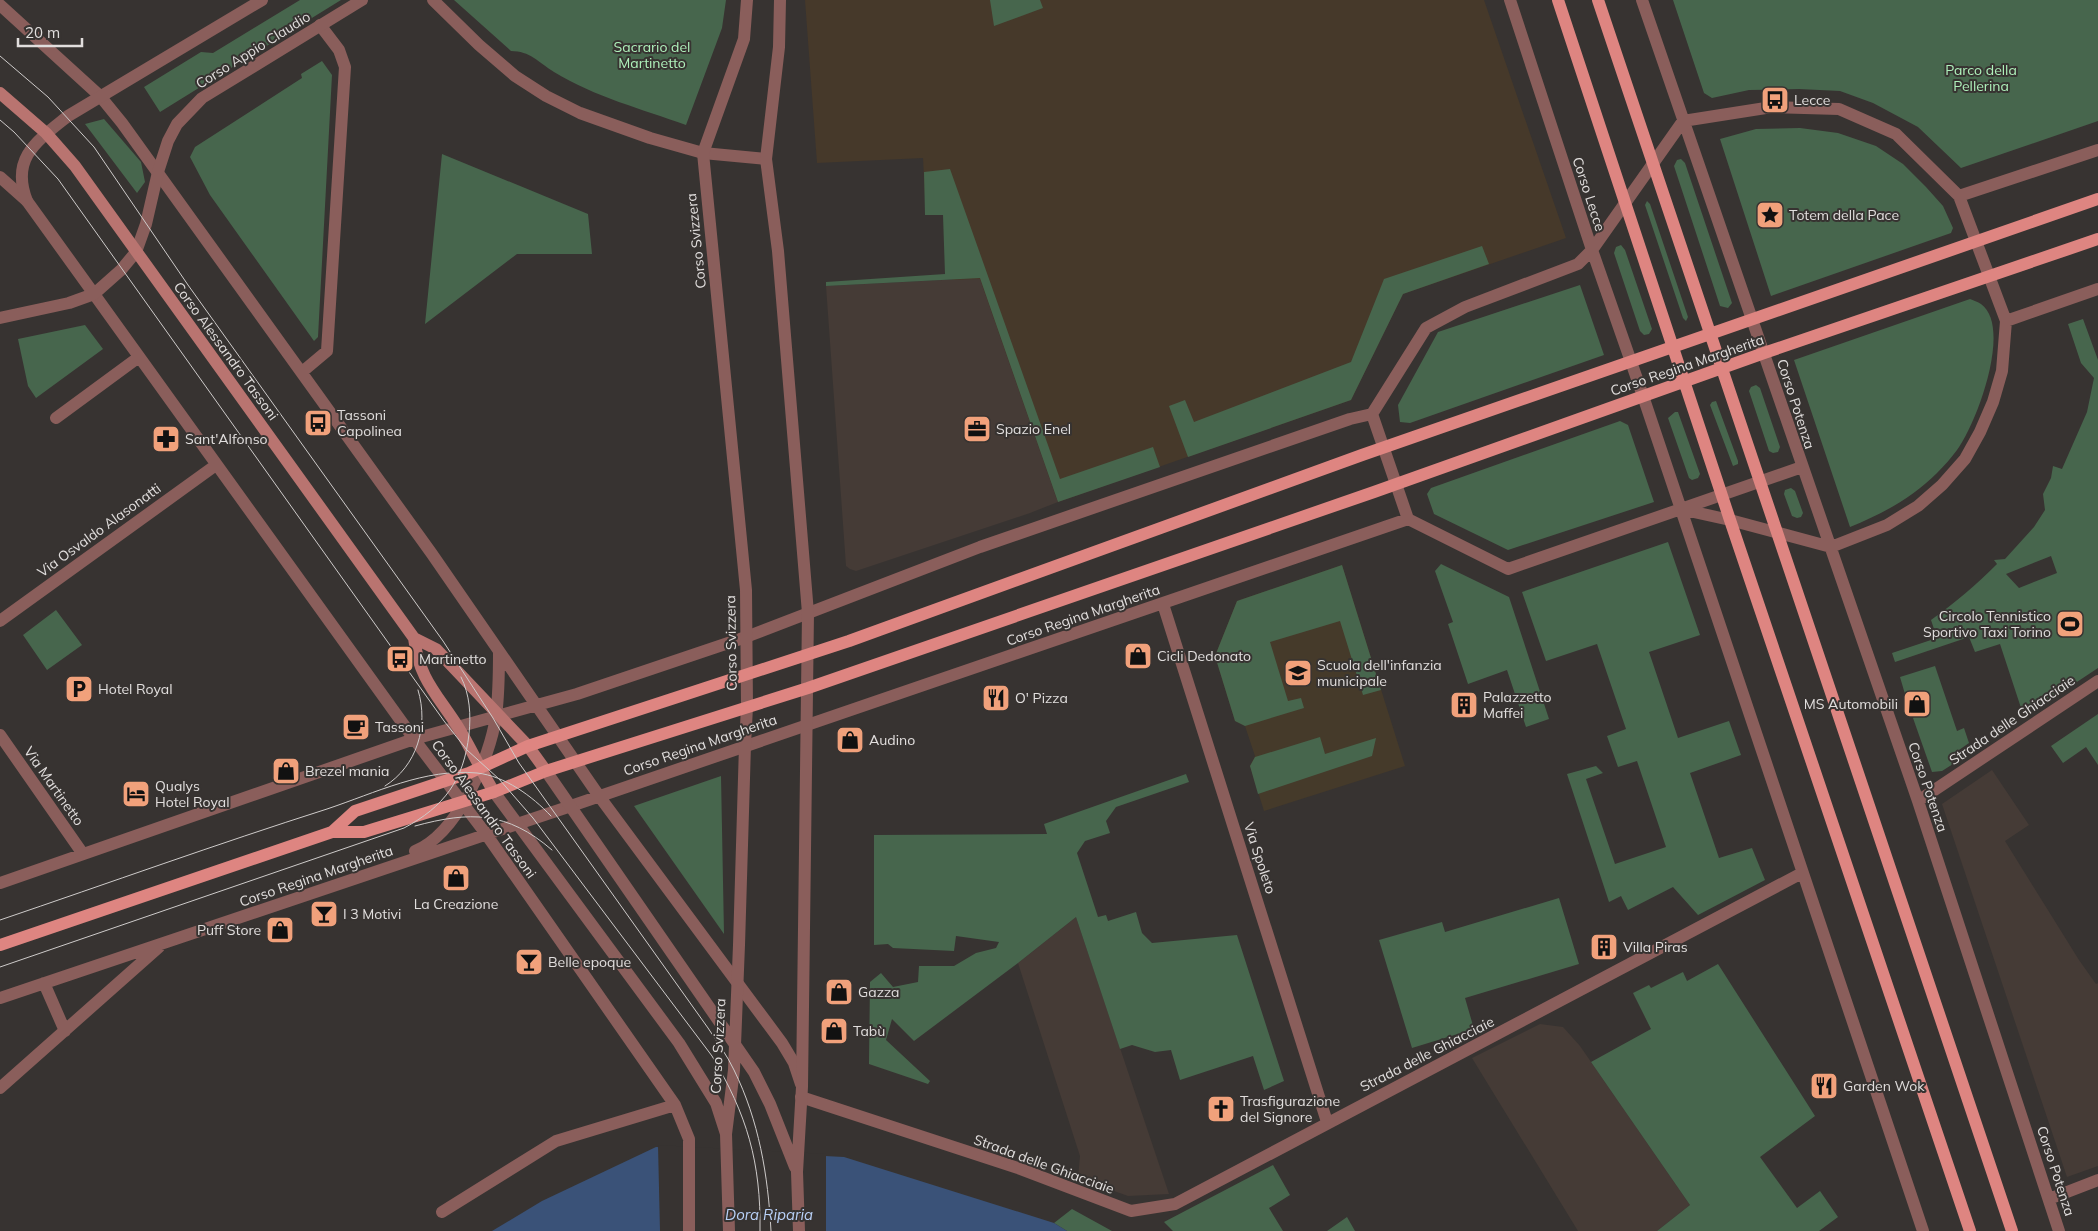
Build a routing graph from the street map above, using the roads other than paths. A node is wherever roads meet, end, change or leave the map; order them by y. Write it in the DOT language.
graph roads {
  1 [pos="262,0"];
  2 [pos="362,0"];
  3 [pos="433,0"];
  4 [pos="747,0"];
  5 [pos="780,0"];
  6 [pos="1510,0"];
  7 [pos="1558,0"];
  8 [pos="1598,0"];
  9 [pos="1642,0"];
  10 [pos="0,5"];
  11 [pos="320,26"];
  12 [pos="0,93"];
  13 [pos="100,96"];
  14 [pos="1683,121"];
  15 [pos="46,133"];
  16 [pos="2098,150"];
  17 [pos="703,152"];
  18 [pos="766,159"];
  19 [pos="1653,162"];
  20 [pos="158,172"];
  21 [pos="0,177"];
  22 [pos="1959,196"];
  23 [pos="2098,200"];
  24 [pos="27,201"];
  25 [pos="1625,201"];
  26 [pos="2098,238"];
  27 [pos="1977,241"];
  28 [pos="1592,250"];
  29 [pos="136,252"];
  30 [pos="1990,275"];
  31 [pos="2098,289"];
  32 [pos="94,294"];
  33 [pos="0,318"];
  34 [pos="1752,319"];
  35 [pos="2006,321"];
  36 [pos="1711,333"];
  37 [pos="1674,346"];
  38 [pos="1764,353"];
  39 [pos="139,357"];
  40 [pos="1630,361"];
  41 [pos="1723,368"];
  42 [pos="302,372"];
  43 [pos="1685,381"];
  44 [pos="1643,396"];
  45 [pos="1372,414"];
  46 [pos="56,418"];
  47 [pos="1383,448"];
  48 [pos="216,465"];
  49 [pos="1802,466"];
  50 [pos="1761,480"];
  51 [pos="1395,484"];
  52 [pos="1722,495"];
  53 [pos="1680,509"];
  54 [pos="1408,519"];
  55 [pos="1730,520"];
  56 [pos="1779,534"];
  57 [pos="1831,547"];
  58 [pos="1163,604"];
  59 [pos="808,613"];
  60 [pos="0,620"];
  61 [pos="746,637"];
  62 [pos="414,638"];
  63 [pos="499,651"];
  64 [pos="808,653"];
  65 [pos="747,673"];
  66 [pos="2098,681"];
  67 [pos="808,688"];
  68 [pos="537,706"];
  69 [pos="748,707"];
  70 [pos="497,716"];
  71 [pos="807,724"];
  72 [pos="458,728"];
  73 [pos="0,735"];
  74 [pos="558,737"];
  75 [pos="414,740"];
  76 [pos="745,745"];
  77 [pos="528,746"];
  78 [pos="575,761"];
  79 [pos="480,768"];
  80 [pos="546,771"];
  81 [pos="446,780"];
  82 [pos="494,792"];
  83 [pos="599,796"];
  84 [pos="1918,801"];
  85 [pos="463,802"];
  86 [pos="571,806"];
  87 [pos="518,824"];
  88 [pos="332,832"];
  89 [pos="486,834"];
  90 [pos="83,854"];
  91 [pos="389,867"];
  92 [pos="1802,873"];
  93 [pos="0,883"];
  94 [pos="163,944"];
  95 [pos="0,945"];
  96 [pos="737,982"];
  97 [pos="44,984"];
  98 [pos="0,998"];
  99 [pos="65,1031"];
  100 [pos="735,1043"];
  101 [pos="0,1088"];
  102 [pos="801,1092"];
  103 [pos="675,1105"];
  104 [pos="1327,1122"];
  105 [pos="726,1138"];
  106 [pos="797,1172"];
  107 [pos="2098,1180"];
  108 [pos="2049,1199"];
  109 [pos="442,1212"];
  110 [pos="689,1231"];
  111 [pos="729,1231"];
  112 [pos="799,1231"];
  113 [pos="1923,1231"];
  114 [pos="1970,1231"];
  115 [pos="2012,1231"];
  116 [pos="2059,1231"];
  1 -- 13 [label="street"];
  2 -- 11 [label="street, Corso Appio Claudio"];
  3 -- 17 [label="street"];
  4 -- 17 [label="street, Corso Svizzera"];
  5 -- 18 [label="street"];
  6 -- 28 [label="street, Corso Lecce"];
  7 -- 25 [label="main road"];
  8 -- 19 [label="main road"];
  9 -- 14 [label="street"];
  10 -- 13 [label="street"];
  11 -- 20 [label="street, Corso Appio Claudio"];
  11 -- 42 [label="street"];
  12 -- 15 [label="main road, Corso Alessandro Tassoni"];
  13 -- 15 [label="street"];
  13 -- 20 [label="street"];
  14 -- 19 [label="street"];
  14 -- 22 [label="street"];
  14 -- 34 [label="street"];
  15 -- 24 [label="street"];
  15 -- 29 [label="main road, Corso Alessandro Tassoni"];
  16 -- 22 [label="street"];
  17 -- 18 [label="street"];
  17 -- 61 [label="street, Corso Svizzera"];
  18 -- 59 [label="street"];
  19 -- 25 [label="street"];
  19 -- 36 [label="main road"];
  20 -- 29 [label="street, Corso Appio Claudio"];
  20 -- 42 [label="street"];
  21 -- 24 [label="street, Corso Alessandro Tassoni"];
  22 -- 27 [label="street"];
  23 -- 27 [label="main road, Corso Regina Margherita"];
  24 -- 32 [label="street, Corso Alessandro Tassoni"];
  25 -- 28 [label="street"];
  25 -- 37 [label="main road"];
  26 -- 30 [label="main road, Corso Regina Margherita"];
  27 -- 30 [label="street"];
  27 -- 34 [label="main road, Corso Regina Margherita"];
  28 -- 40 [label="street, Corso Lecce"];
  28 -- 45 [label="street"];
  29 -- 32 [label="street"];
  29 -- 62 [label="main road, Corso Alessandro Tassoni"];
  30 -- 35 [label="street"];
  30 -- 38 [label="main road, Corso Regina Margherita"];
  31 -- 35 [label="street"];
  32 -- 33 [label="street"];
  32 -- 39 [label="street, Corso Alessandro Tassoni"];
  34 -- 36 [label="main road, Corso Regina Margherita"];
  34 -- 38 [label="street"];
  35 -- 57 [label="street"];
  36 -- 37 [label="main road, Corso Regina Margherita"];
  36 -- 41 [label="main road"];
  37 -- 40 [label="main road, Corso Regina Margherita"];
  37 -- 43 [label="main road"];
  38 -- 41 [label="main road, Corso Regina Margherita"];
  38 -- 49 [label="street, Corso Potenza"];
  39 -- 46 [label="street"];
  39 -- 48 [label="street, Corso Alessandro Tassoni"];
  40 -- 44 [label="street, Corso Lecce"];
  40 -- 47 [label="main road, Corso Regina Margherita"];
  41 -- 43 [label="main road, Corso Regina Margherita"];
  41 -- 50 [label="main road"];
  42 -- 63 [label="street"];
  43 -- 44 [label="main road, Corso Regina Margherita"];
  43 -- 52 [label="main road"];
  44 -- 51 [label="main road, Corso Regina Margherita"];
  44 -- 53 [label="street"];
  45 -- 47 [label="street"];
  45 -- 59 [label="street"];
  47 -- 51 [label="street"];
  47 -- 64 [label="main road, Corso Regina Margherita"];
  48 -- 60 [label="street, Via Osvaldo Alasonatti"];
  48 -- 75 [label="street, Corso Alessandro Tassoni"];
  49 -- 50 [label="street"];
  49 -- 57 [label="street, Corso Potenza"];
  50 -- 52 [label="street"];
  50 -- 56 [label="main road"];
  51 -- 54 [label="street"];
  51 -- 67 [label="main road, Corso Regina Margherita"];
  52 -- 53 [label="street"];
  52 -- 55 [label="main road"];
  53 -- 54 [label="street"];
  53 -- 55 [label="street"];
  53 -- 92 [label="street"];
  54 -- 58 [label="street, Corso Regina Margherita"];
  55 -- 56 [label="street"];
  55 -- 114 [label="main road"];
  56 -- 57 [label="street"];
  56 -- 115 [label="main road"];
  57 -- 84 [label="street, Corso Potenza"];
  58 -- 71 [label="street, Corso Regina Margherita"];
  58 -- 104 [label="street, Via Spoleto"];
  59 -- 61 [label="street"];
  59 -- 64 [label="street"];
  61 -- 65 [label="street, Corso Svizzera"];
  61 -- 68 [label="street"];
  62 -- 70 [label="main road, Corso Alessandro Tassoni"];
  62 -- 72 [label="main road, Corso Alessandro Tassoni"];
  63 -- 68 [label="street"];
  63 -- 70 [label="street"];
  64 -- 65 [label="main road, Corso Regina Margherita"];
  64 -- 67 [label="street"];
  65 -- 69 [label="street, Corso Svizzera"];
  65 -- 74 [label="main road, Corso Regina Margherita"];
  66 -- 84 [label="street, Strada delle Ghiacciaie"];
  67 -- 69 [label="main road, Corso Regina Margherita"];
  67 -- 71 [label="street"];
  68 -- 70 [label="street"];
  68 -- 74 [label="street"];
  69 -- 76 [label="street, Corso Svizzera"];
  69 -- 78 [label="main road, Corso Regina Margherita"];
  70 -- 72 [label="street"];
  70 -- 77 [label="main road, Corso Alessandro Tassoni"];
  70 -- 79 [label="street"];
  71 -- 76 [label="street, Corso Regina Margherita"];
  71 -- 102 [label="street"];
  72 -- 75 [label="street"];
  72 -- 79 [label="main road, Corso Alessandro Tassoni"];
  73 -- 90 [label="street, Via Martinetto"];
  74 -- 77 [label="main road, Corso Regina Margherita"];
  74 -- 78 [label="street"];
  75 -- 81 [label="street, Corso Alessandro Tassoni"];
  75 -- 90 [label="street"];
  76 -- 83 [label="street, Corso Regina Margherita"];
  76 -- 96 [label="street, Corso Svizzera"];
  77 -- 79 [label="main road, Corso Regina Margherita"];
  77 -- 80 [label="main road, Corso Alessandro Tassoni"];
  78 -- 80 [label="main road, Corso Regina Margherita"];
  78 -- 83 [label="street"];
  79 -- 81 [label="main road, Corso Regina Margherita"];
  79 -- 82 [label="main road, Corso Alessandro Tassoni"];
  79 -- 85 [label="street"];
  80 -- 82 [label="main road, Corso Regina Margherita"];
  80 -- 86 [label="street, Corso Alessandro Tassoni"];
  81 -- 85 [label="street, Corso Alessandro Tassoni"];
  81 -- 88 [label="main road, Corso Regina Margherita"];
  82 -- 85 [label="main road, Corso Regina Margherita"];
  82 -- 87 [label="street, Corso Alessandro Tassoni"];
  83 -- 86 [label="street, Corso Regina Margherita"];
  83 -- 96 [label="street"];
  84 -- 108 [label="street, Corso Potenza"];
  85 -- 88 [label="main road, Corso Regina Margherita"];
  85 -- 89 [label="street, Corso Alessandro Tassoni"];
  85 -- 91 [label="street"];
  86 -- 87 [label="street, Corso Regina Margherita"];
  86 -- 100 [label="street, Corso Alessandro Tassoni"];
  87 -- 89 [label="street, Corso Regina Margherita"];
  87 -- 105 [label="street, Corso Alessandro Tassoni"];
  88 -- 95 [label="main road, Corso Regina Margherita"];
  89 -- 91 [label="street, Corso Regina Margherita"];
  89 -- 103 [label="street, Corso Alessandro Tassoni"];
  90 -- 93 [label="street"];
  91 -- 94 [label="street, Corso Regina Margherita"];
  92 -- 104 [label="street, Strada delle Ghiacciaie"];
  92 -- 113 [label="street"];
  94 -- 97 [label="street, Corso Regina Margherita"];
  94 -- 99 [label="street"];
  96 -- 100 [label="street, Corso Svizzera"];
  96 -- 102 [label="street"];
  97 -- 98 [label="street, Corso Regina Margherita"];
  97 -- 99 [label="street"];
  99 -- 101 [label="street"];
  100 -- 105 [label="street, Corso Svizzera"];
  100 -- 106 [label="street, Corso Alessandro Tassoni"];
  102 -- 104 [label="street, Strada delle Ghiacciaie"];
  102 -- 106 [label="street"];
  103 -- 109 [label="street"];
  103 -- 110 [label="street, Corso Alessandro Tassoni"];
  105 -- 111 [label="street"];
  106 -- 112 [label="street"];
  107 -- 108 [label="street"];
  108 -- 116 [label="street, Corso Potenza"];
}
